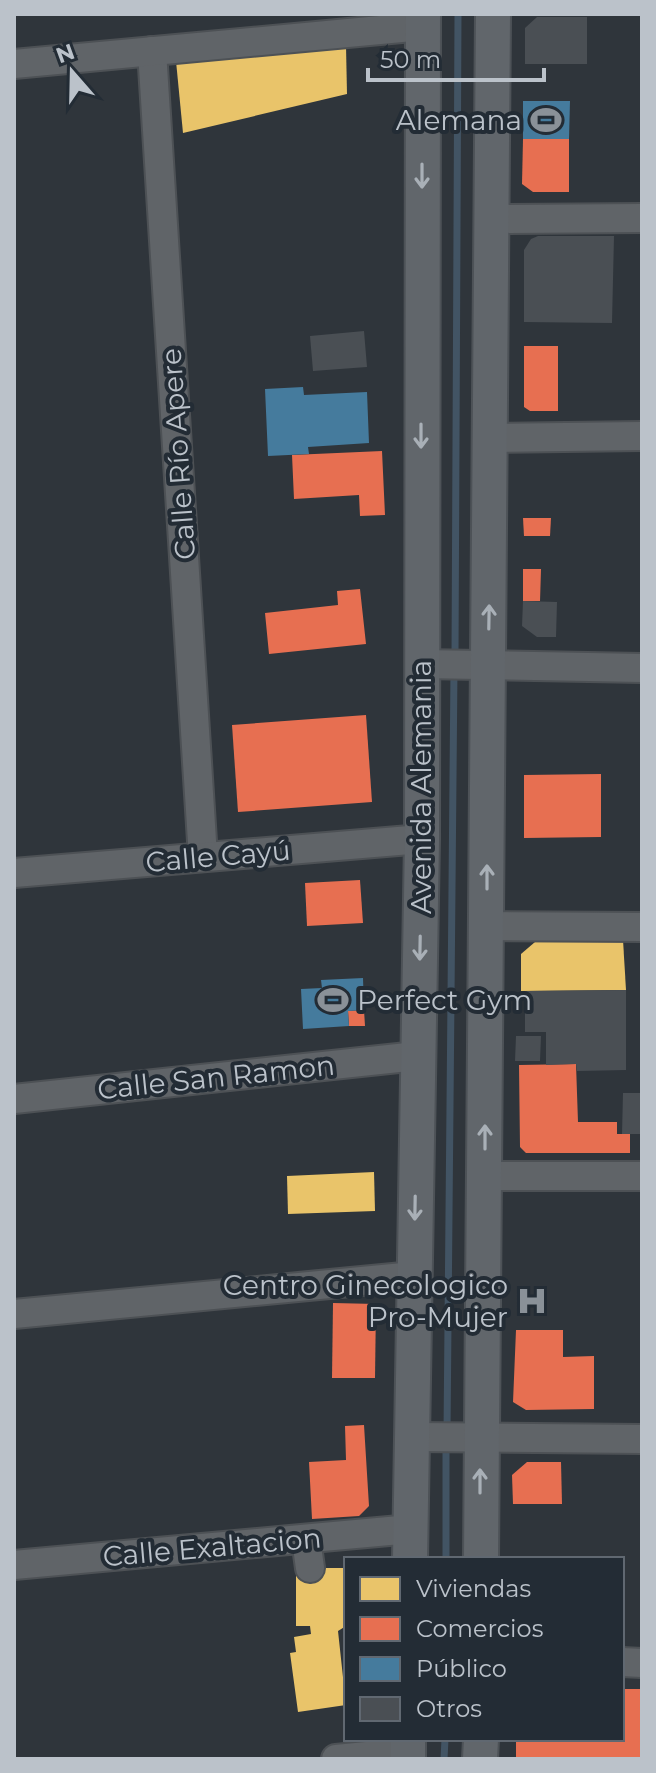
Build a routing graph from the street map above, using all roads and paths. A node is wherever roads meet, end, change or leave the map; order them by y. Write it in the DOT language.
graph roads {
  1 [pos="493,14"];
  2 [pos="423,20"];
  3 [pos="152,51"];
  4 [pos="14,64"];
  5 [pos="642,218"];
  6 [pos="490,219"];
  7 [pos="642,436"];
  8 [pos="491,438"];
  9 [pos="428,664"];
  10 [pos="481,665"];
  11 [pos="642,668"];
  12 [pos="422,839"];
  13 [pos="203,857"];
  14 [pos="14,873"];
  15 [pos="486,926"];
  16 [pos="642,927"];
  17 [pos="417,1056"];
  18 [pos="14,1099"];
  19 [pos="485,1176"];
  20 [pos="642,1176"];
  21 [pos="414,1276"];
  22 [pos="14,1314"];
  23 [pos="419,1437"];
  24 [pos="469,1438"];
  25 [pos="642,1439"];
  26 [pos="306,1539"];
  27 [pos="410,1544"];
  28 [pos="481,1557"];
  29 [pos="14,1565"];
  30 [pos="310,1568"];
  31 [pos="408,1750"];
  32 [pos="336,1759"];
  1 -- 6 [label="main road"];
  2 -- 3 [label="street"];
  2 -- 9 [label="main road, Avenida Alemania, one-way"];
  3 -- 4 [label="street"];
  3 -- 13 [label="street, Calle Río Apere"];
  5 -- 6 [label="street"];
  6 -- 8 [label="main road"];
  7 -- 8 [label="street"];
  10 -- 8 [label="main road, one-way"];
  9 -- 10 [label="street"];
  9 -- 12 [label="main road, Avenida Alemania"];
  10 -- 11 [label="street"];
  15 -- 10 [label="main road, one-way"];
  12 -- 13 [label="street, Calle Cayú"];
  12 -- 17 [label="main road, Avenida Alemania, one-way"];
  13 -- 14 [label="street, Calle Cayú"];
  15 -- 16 [label="street"];
  19 -- 15 [label="main road, one-way"];
  17 -- 18 [label="street, Calle San Ramon"];
  17 -- 21 [label="main road, Avenida Alemania, one-way"];
  19 -- 20 [label="street"];
  19 -- 24 [label="main road"];
  21 -- 22 [label="street"];
  21 -- 23 [label="main road, Avenida Alemania"];
  23 -- 24 [label="street"];
  23 -- 27 [label="main road, Avenida Alemania"];
  24 -- 25 [label="street"];
  28 -- 24 [label="main road, one-way"];
  26 -- 27 [label="street, Calle Exaltacion"];
  26 -- 29 [label="street, Calle Exaltacion"];
  26 -- 30 [label="street"];
  31 -- 32 [label="street"];
}
